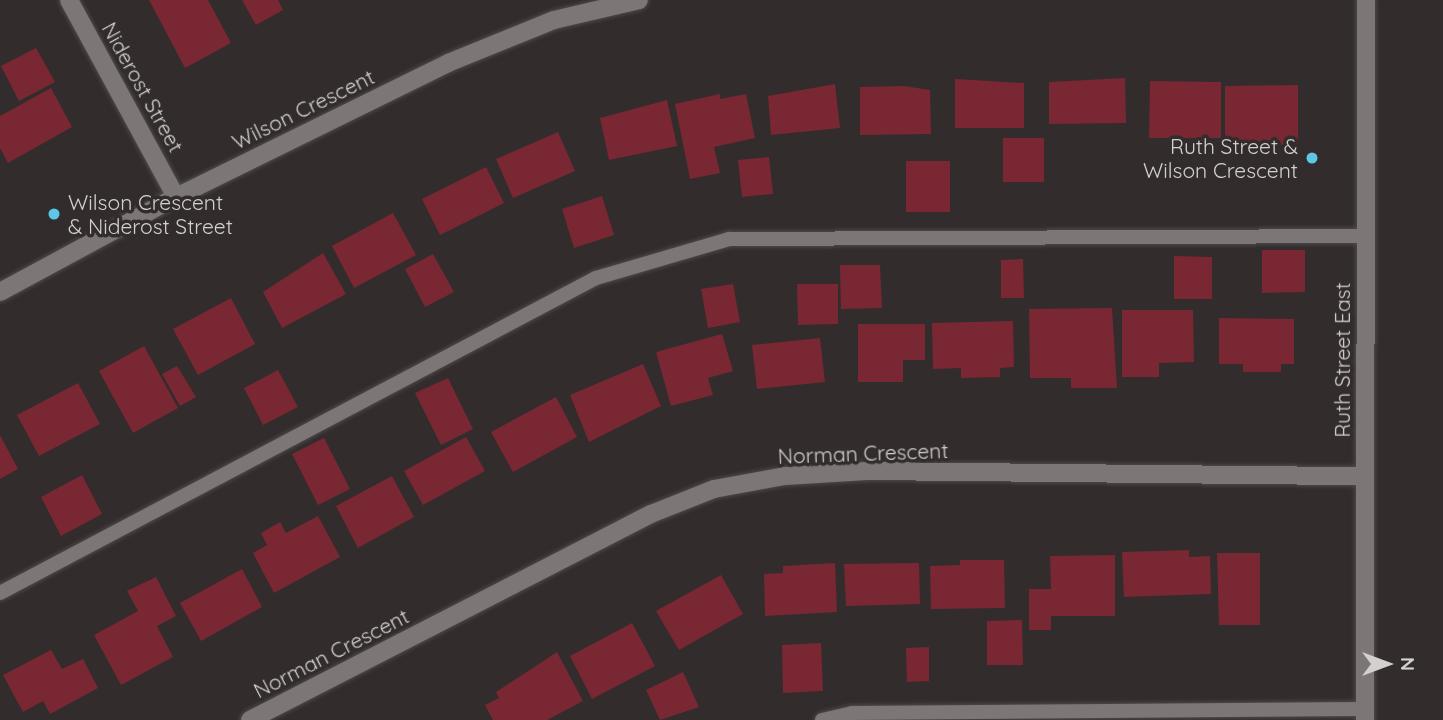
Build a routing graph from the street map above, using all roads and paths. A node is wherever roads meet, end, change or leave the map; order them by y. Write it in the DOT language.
graph roads {
  1 [pos="69,0"];
  2 [pos="639,0"];
  3 [pos="1366,0"];
  4 [pos="176,197"];
  5 [pos="1366,236"];
  6 [pos="0,292"];
  7 [pos="1364,476"];
  8 [pos="0,593"];
  9 [pos="1364,715"];
  10 [pos="1109,716"];
  11 [pos="250,720"];
  12 [pos="821,720"];
  1 -- 4 [label="street, Niderost Street"];
  2 -- 4 [label="street, Wilson Crescent"];
  3 -- 5 [label="street, Ruth Street East"];
  4 -- 6 [label="street, Wilson Crescent"];
  5 -- 7 [label="street, Ruth Street East"];
  5 -- 8 [label="lane"];
  7 -- 9 [label="street, Ruth Street East"];
  7 -- 11 [label="street, Norman Crescent"];
  9 -- 10 [label="lane"];
  10 -- 12 [label="lane"];
}
